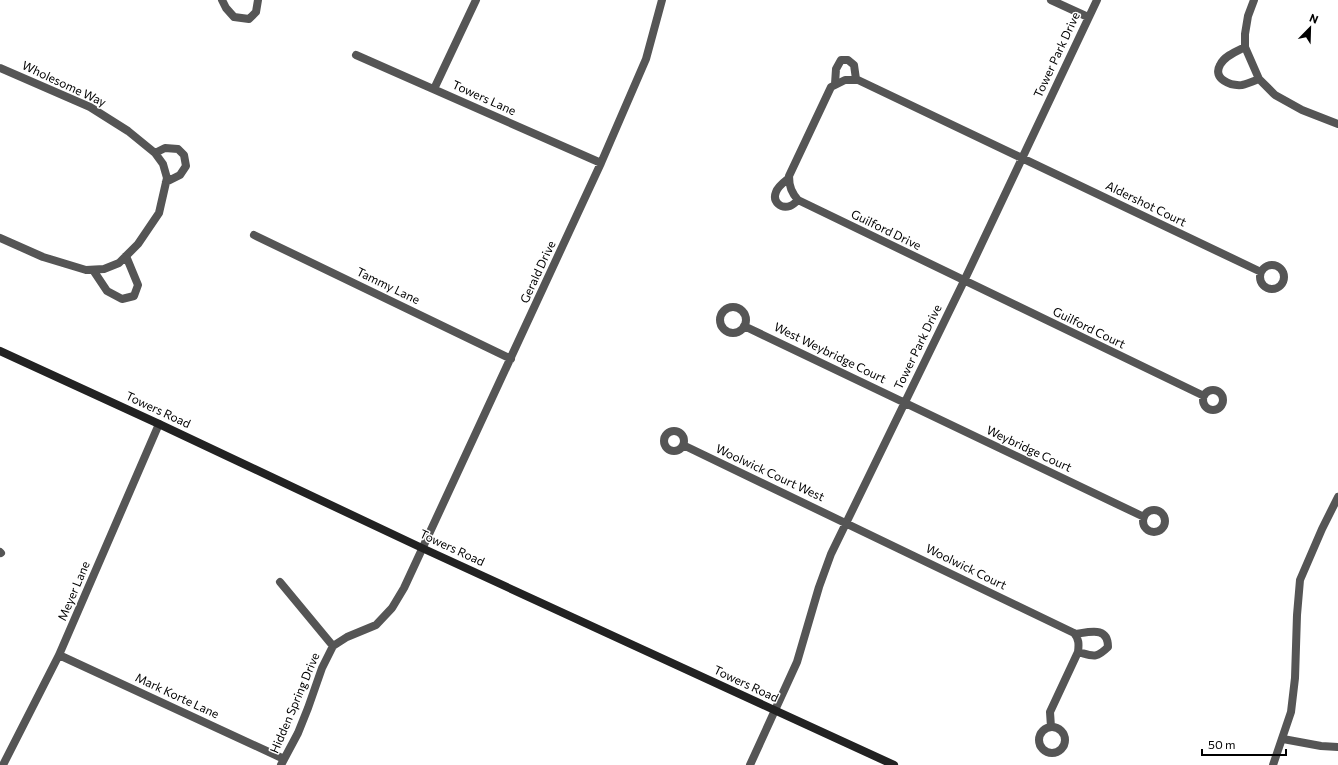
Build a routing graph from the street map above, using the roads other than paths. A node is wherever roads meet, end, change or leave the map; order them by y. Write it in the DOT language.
graph roads {
  1 [pos="222,0"];
  2 [pos="258,0"];
  3 [pos="476,0"];
  4 [pos="662,0"];
  5 [pos="1051,0"];
  6 [pos="1097,0"];
  7 [pos="1254,0"];
  8 [pos="1088,17"];
  9 [pos="1245,47"];
  10 [pos="356,55"];
  11 [pos="0,68"];
  12 [pos="856,79"];
  13 [pos="1259,79"];
  14 [pos="835,84"];
  15 [pos="434,89"];
  16 [pos="1338,124"];
  17 [pos="156,153"];
  18 [pos="1022,158"];
  19 [pos="602,164"];
  20 [pos="789,178"];
  21 [pos="166,182"];
  22 [pos="798,200"];
  23 [pos="254,235"];
  24 [pos="0,238"];
  25 [pos="126,256"];
  26 [pos="93,270"];
  27 [pos="1261,272"];
  28 [pos="964,281"];
  29 [pos="744,326"];
  30 [pos="0,351"];
  31 [pos="511,360"];
  32 [pos="1204,396"];
  33 [pos="904,403"];
  34 [pos="159,424"];
  35 [pos="683,445"];
  36 [pos="1338,497"];
  37 [pos="1144,517"];
  38 [pos="846,523"];
  39 [pos="422,548"];
  40 [pos="280,582"];
  41 [pos="1075,634"];
  42 [pos="333,646"];
  43 [pos="1078,652"];
  44 [pos="59,655"];
  45 [pos="776,710"];
  46 [pos="1051,727"];
  47 [pos="1283,739"];
  48 [pos="1338,747"];
  49 [pos="282,762"];
  50 [pos="3,765"];
  51 [pos="750,765"];
  52 [pos="894,765"];
  53 [pos="1273,765"];
  1 -- 2 [label="street"];
  3 -- 15 [label="street"];
  4 -- 19 [label="street, Gerald Drive"];
  5 -- 8 [label="street"];
  6 -- 8 [label="street, Tower Park Drive"];
  7 -- 9 [label="street"];
  8 -- 18 [label="street, Tower Park Drive"];
  9 -- 13 [label="street"];
  9 -- 13 [label="street"];
  10 -- 15 [label="street, Towers Lane"];
  11 -- 17 [label="street, Wholesome Way"];
  12 -- 14 [label="street"];
  12 -- 14 [label="street"];
  12 -- 18 [label="street"];
  13 -- 16 [label="street"];
  14 -- 20 [label="street"];
  15 -- 19 [label="street, Towers Lane"];
  17 -- 21 [label="street, Wholesome Way"];
  17 -- 21 [label="street"];
  18 -- 27 [label="street, Aldershot Court"];
  18 -- 28 [label="street, Tower Park Drive"];
  19 -- 31 [label="street, Gerald Drive"];
  20 -- 22 [label="street"];
  20 -- 22 [label="street"];
  21 -- 25 [label="street, Wholesome Way"];
  22 -- 28 [label="street, Guilford Drive"];
  23 -- 31 [label="street, Tammy Lane"];
  24 -- 26 [label="street, Wholesome Way"];
  25 -- 26 [label="street, Wholesome Way"];
  25 -- 26 [label="street"];
  28 -- 32 [label="street, Guilford Court"];
  28 -- 33 [label="street, Tower Park Drive"];
  29 -- 33 [label="street, West Weybridge Court"];
  30 -- 34 [label="main road, Towers Road"];
  31 -- 39 [label="street, Gerald Drive"];
  33 -- 37 [label="street, Weybridge Court"];
  33 -- 38 [label="street, Tower Park Drive"];
  34 -- 39 [label="main road, Towers Road"];
  34 -- 44 [label="street, Meyer Lane"];
  35 -- 38 [label="street, Woolwick Court West"];
  36 -- 47 [label="street"];
  38 -- 41 [label="street, Woolwick Court"];
  38 -- 45 [label="street, Tower Park Drive"];
  39 -- 42 [label="street, Hidden Spring Drive"];
  39 -- 45 [label="main road, Towers Road"];
  40 -- 42 [label="street"];
  41 -- 43 [label="street"];
  41 -- 43 [label="street"];
  42 -- 49 [label="street, Hidden Spring Drive"];
  43 -- 46 [label="street"];
  44 -- 49 [label="street, Mark Korte Lane"];
  44 -- 50 [label="street, Meyer Lane"];
  45 -- 51 [label="street, Tower Park Drive"];
  45 -- 52 [label="main road, Towers Road"];
  47 -- 48 [label="street"];
  47 -- 53 [label="street"];
}
